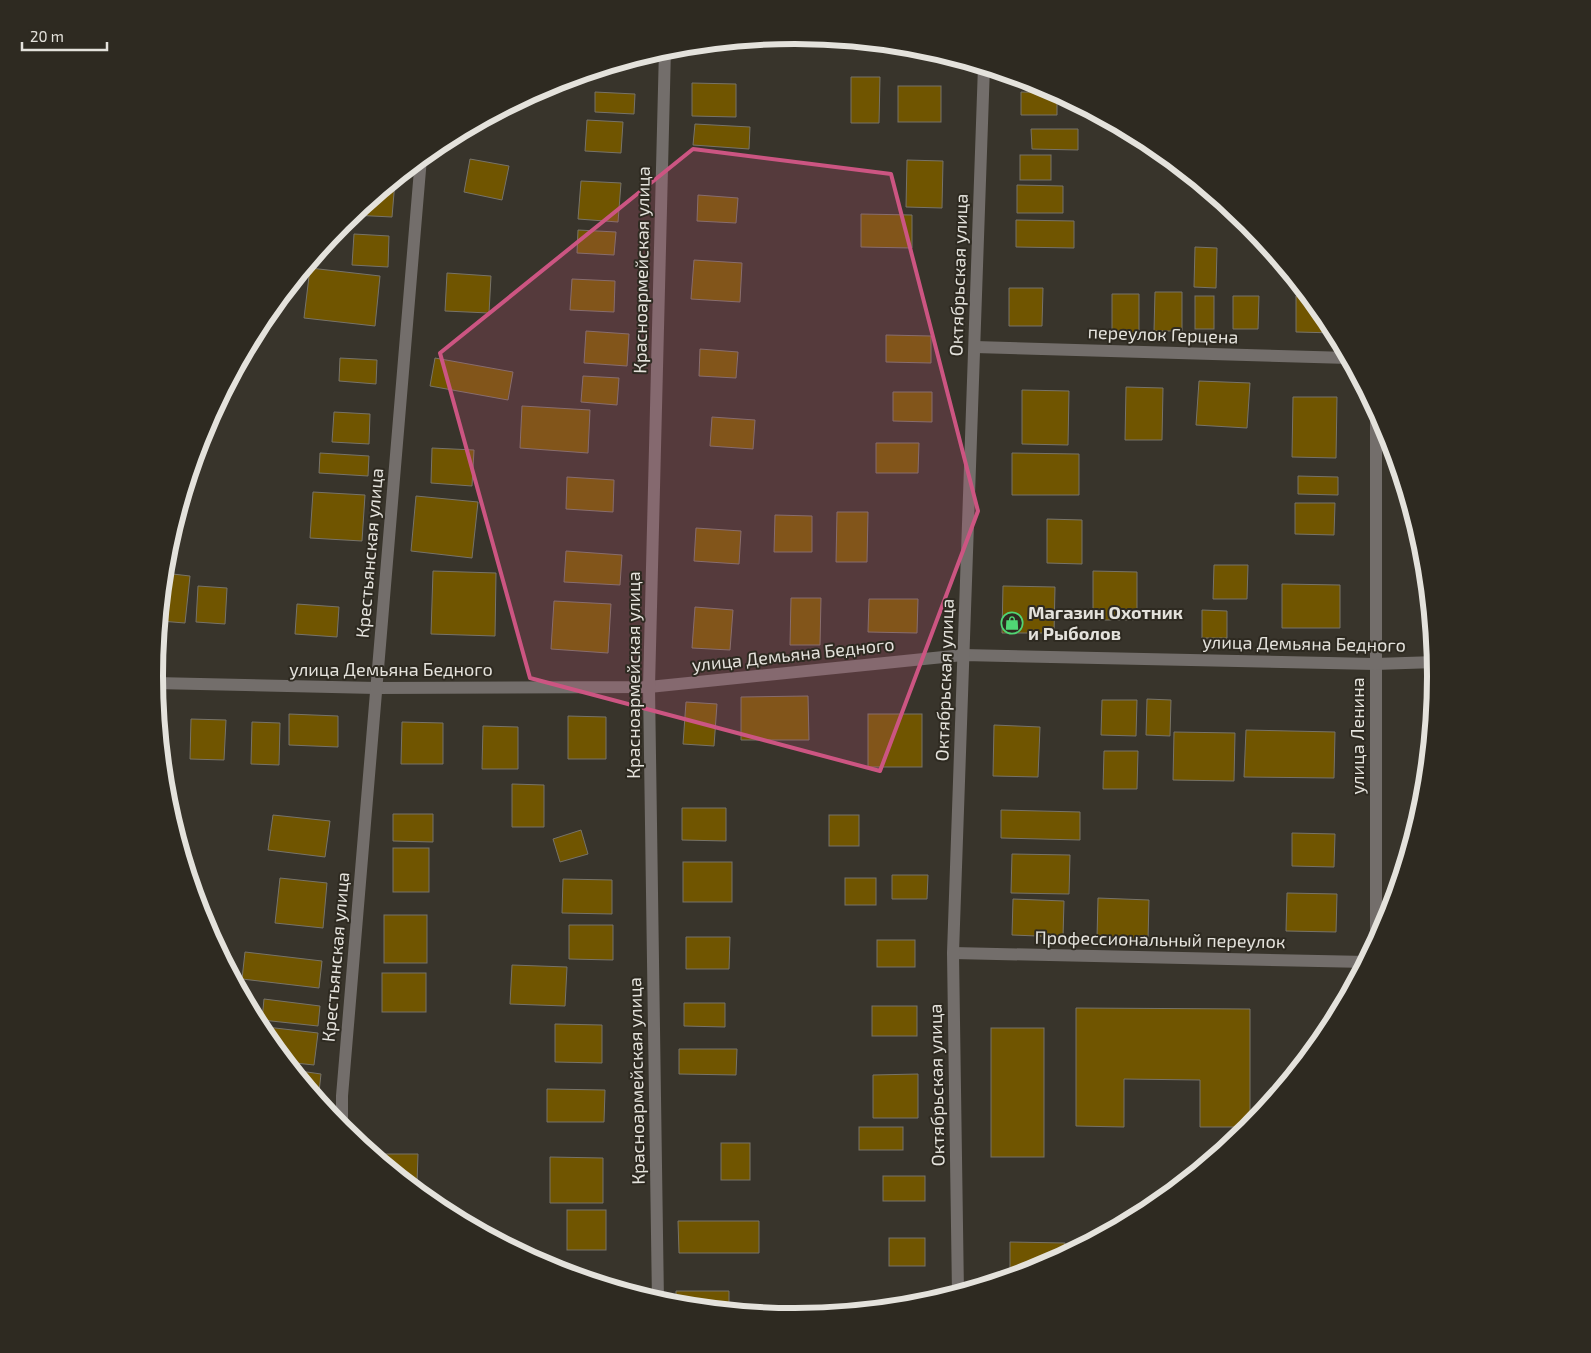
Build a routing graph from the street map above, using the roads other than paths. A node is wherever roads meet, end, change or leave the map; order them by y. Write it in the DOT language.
graph roads {
  1 [pos="665,58"];
  2 [pos="984,72"];
  3 [pos="419,168"];
  4 [pos="975,347"];
  5 [pos="1342,358"];
  6 [pos="1376,425"];
  7 [pos="963,655"];
  8 [pos="1428,662"];
  9 [pos="1375,664"];
  10 [pos="163,683"];
  11 [pos="649,687"];
  12 [pos="376,688"];
  13 [pos="1376,928"];
  14 [pos="953,953"];
  15 [pos="1360,962"];
  16 [pos="342,1118"];
  17 [pos="958,1288"];
  18 [pos="658,1294"];
  1 -- 11 [label="street, Красноармейская улица"];
  2 -- 4 [label="street, Октябрьская улица"];
  3 -- 12 [label="street, Крестьянская улица"];
  4 -- 5 [label="street, переулок Герцена"];
  4 -- 7 [label="street, Октябрьская улица"];
  6 -- 9 [label="street, улица Ленина"];
  7 -- 9 [label="street, улица Демьяна Бедного"];
  7 -- 11 [label="street, улица Демьяна Бедного"];
  7 -- 14 [label="street, Октябрьская улица"];
  8 -- 9 [label="street, улица Демьяна Бедного"];
  9 -- 13 [label="street, улица Ленина"];
  10 -- 12 [label="street, улица Демьяна Бедного"];
  11 -- 12 [label="street, улица Демьяна Бедного"];
  11 -- 18 [label="street, Красноармейская улица"];
  12 -- 16 [label="street, Крестьянская улица"];
  14 -- 15 [label="street, Профессиональный переулок"];
  14 -- 17 [label="street, Октябрьская улица"];
}
